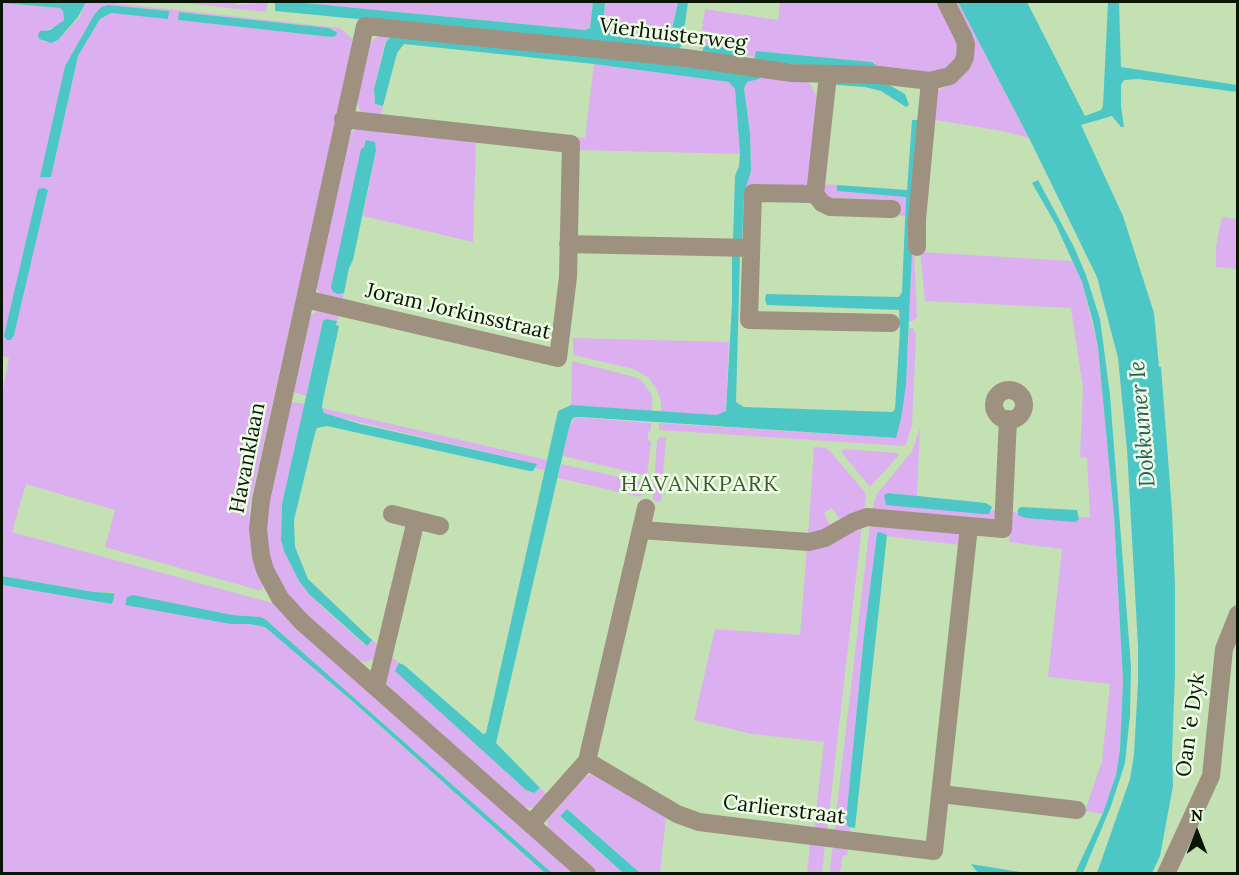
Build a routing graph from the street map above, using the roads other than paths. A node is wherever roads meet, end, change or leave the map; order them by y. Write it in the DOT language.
graph roads {
  1 [pos="946,2"];
  2 [pos="365,26"];
  3 [pos="828,75"];
  4 [pos="930,81"];
  5 [pos="343,119"];
  6 [pos="815,194"];
  7 [pos="892,209"];
  8 [pos="568,243"];
  9 [pos="917,247"];
  10 [pos="751,248"];
  11 [pos="305,299"];
  12 [pos="891,324"];
  13 [pos="1008,420"];
  14 [pos="646,508"];
  15 [pos="392,514"];
  16 [pos="416,520"];
  17 [pos="440,526"];
  18 [pos="969,526"];
  19 [pos="641,530"];
  20 [pos="1238,614"];
  21 [pos="376,687"];
  22 [pos="587,761"];
  23 [pos="941,794"];
  24 [pos="1077,810"];
  25 [pos="531,824"];
  26 [pos="586,873"];
  27 [pos="1166,873"];
  1 -- 4 [label="street, Vierhuisterweg"];
  2 -- 3 [label="street, Vierhuisterweg"];
  2 -- 5 [label="street, Havanklaan"];
  3 -- 4 [label="street, Vierhuisterweg"];
  3 -- 6 [label="street"];
  4 -- 9 [label="street"];
  5 -- 8 [label="street, Joram Jorkinsstraat"];
  5 -- 11 [label="street, Havanklaan"];
  6 -- 7 [label="street"];
  6 -- 10 [label="street"];
  8 -- 10 [label="street"];
  8 -- 11 [label="street, Joram Jorkinsstraat"];
  10 -- 12 [label="street"];
  11 -- 21 [label="street, Havanklaan"];
  13 -- 18 [label="street"];
  14 -- 19 [label="street"];
  15 -- 16 [label="street"];
  16 -- 17 [label="street"];
  16 -- 21 [label="street"];
  18 -- 19 [label="street"];
  18 -- 23 [label="street, Carlierstraat"];
  19 -- 22 [label="street"];
  20 -- 27 [label="street, Oan 'e Dyk"];
  21 -- 25 [label="street, Havanklaan"];
  22 -- 23 [label="street, Carlierstraat"];
  22 -- 25 [label="street"];
  23 -- 24 [label="street"];
  25 -- 26 [label="street, Havanklaan"];
}
